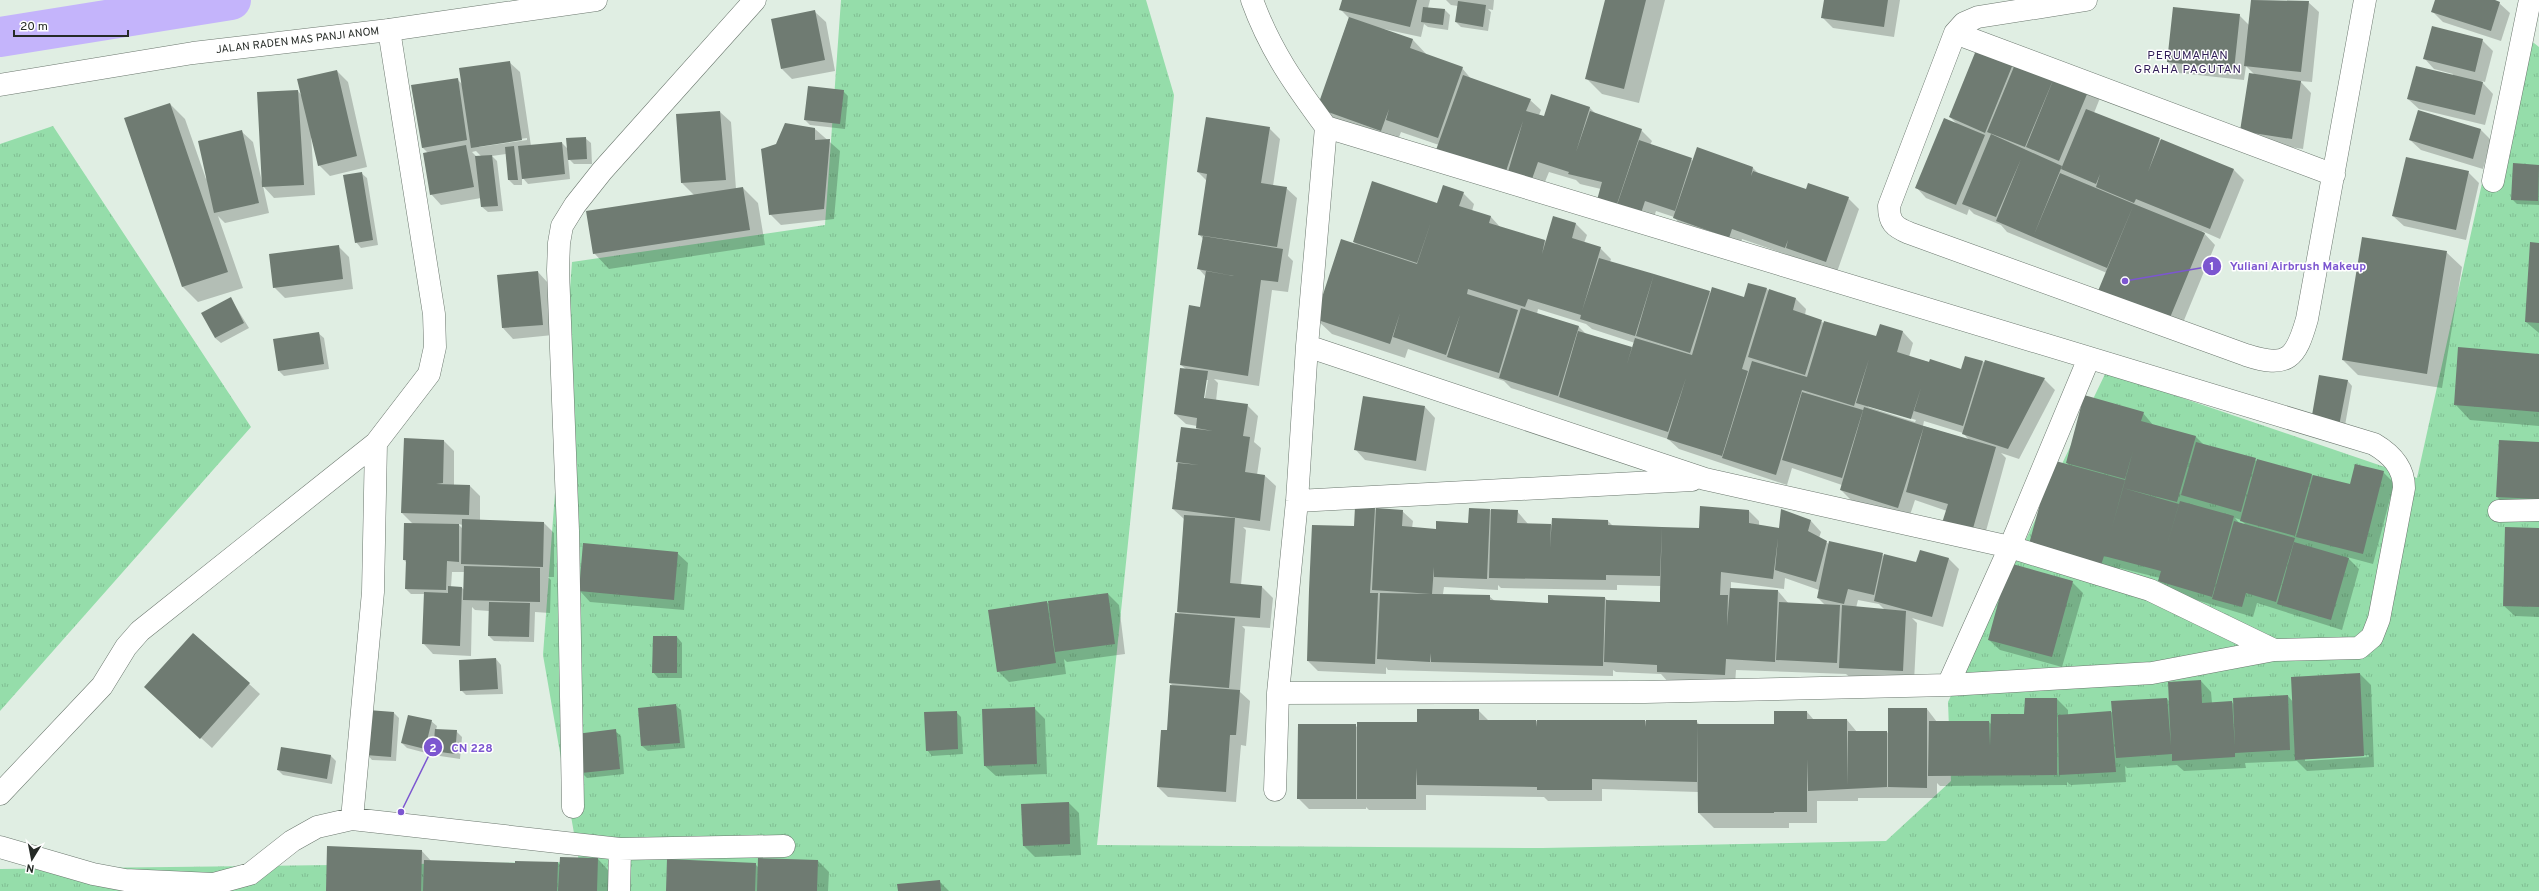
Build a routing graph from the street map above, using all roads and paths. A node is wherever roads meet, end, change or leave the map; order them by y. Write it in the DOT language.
graph roads {
  1 [pos="596,0"];
  2 [pos="755,0"];
  3 [pos="1252,0"];
  4 [pos="2086,0"];
  5 [pos="2365,0"];
  6 [pos="2530,0"];
  7 [pos="389,30"];
  8 [pos="1955,33"];
  9 [pos="0,85"];
  10 [pos="1326,127"];
  11 [pos="2334,175"];
  12 [pos="2493,181"];
  13 [pos="1307,346"];
  14 [pos="2089,358"];
  15 [pos="376,443"];
  16 [pos="1705,479"];
  17 [pos="1297,501"];
  18 [pos="2539,510"];
  19 [pos="2499,511"];
  20 [pos="2010,547"];
  21 [pos="2274,650"];
  22 [pos="1948,685"];
  23 [pos="1278,693"];
  24 [pos="1275,790"];
  25 [pos="0,794"];
  26 [pos="573,807"];
  27 [pos="352,819"];
  28 [pos="784,846"];
  29 [pos="0,847"];
  30 [pos="620,848"];
  31 [pos="619,891"];
  1 -- 7 [label="street, JALAN RADEN MAS PANJI ANOM"];
  2 -- 26 [label="street"];
  3 -- 10 [label="street"];
  4 -- 8 [label="street"];
  5 -- 11 [label="street"];
  6 -- 12 [label="street"];
  7 -- 9 [label="street, JALAN RADEN MAS PANJI ANOM"];
  7 -- 15 [label="street"];
  8 -- 11 [label="street"];
  8 -- 11 [label="street"];
  10 -- 13 [label="street"];
  10 -- 14 [label="street"];
  13 -- 16 [label="street"];
  13 -- 17 [label="street"];
  14 -- 20 [label="street"];
  14 -- 21 [label="street"];
  15 -- 25 [label="street"];
  15 -- 27 [label="street"];
  16 -- 17 [label="street"];
  16 -- 20 [label="street"];
  17 -- 23 [label="street"];
  18 -- 19 [label="street"];
  20 -- 21 [label="street"];
  20 -- 22 [label="street"];
  21 -- 22 [label="street"];
  22 -- 23 [label="street"];
  23 -- 24 [label="street"];
  27 -- 29 [label="street"];
  27 -- 30 [label="street"];
  28 -- 30 [label="street"];
  30 -- 31 [label="street"];
}
